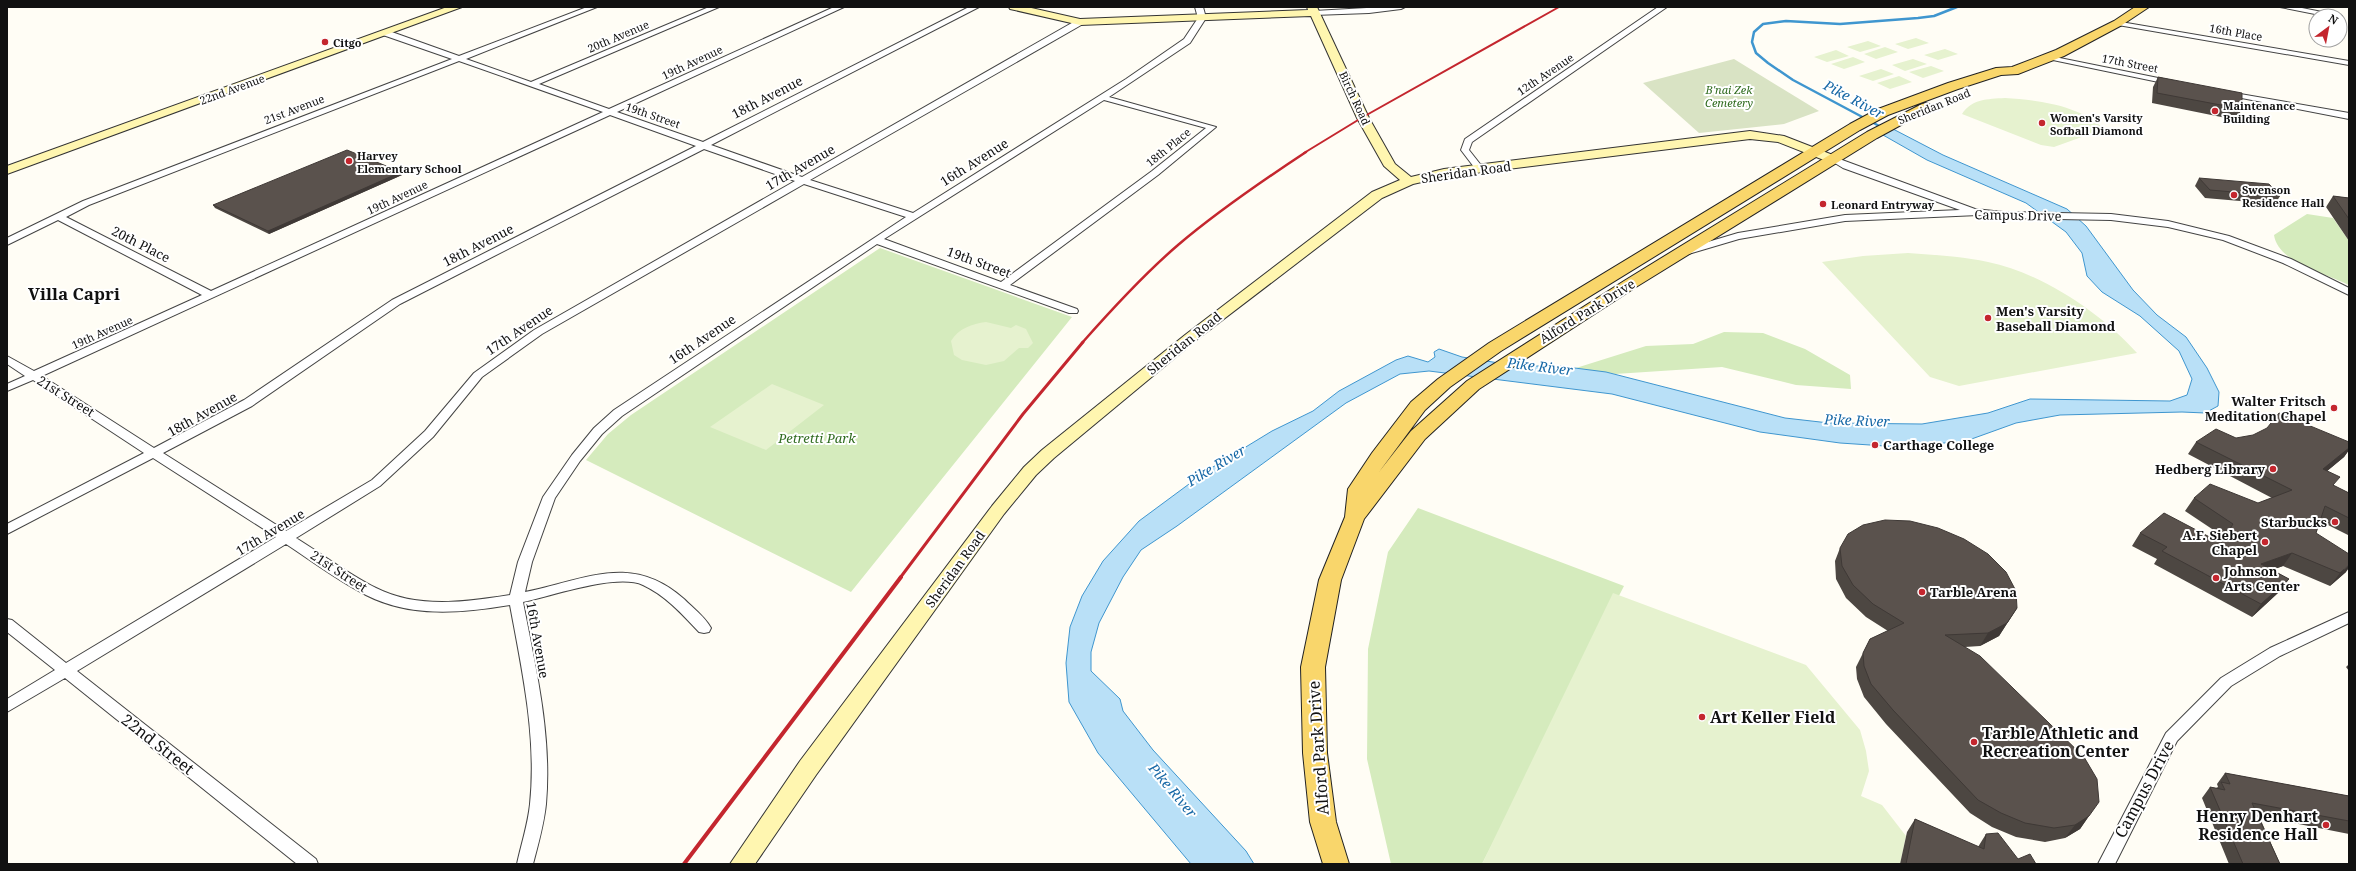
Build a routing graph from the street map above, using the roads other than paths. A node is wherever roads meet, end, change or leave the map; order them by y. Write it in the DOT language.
graph roads {
  1 [pos="457,7"];
  2 [pos="593,7"];
  3 [pos="715,7"];
  4 [pos="840,7"];
  5 [pos="975,7"];
  6 [pos="1014,7"];
  7 [pos="1401,7"];
  8 [pos="1663,7"];
  9 [pos="2143,7"];
  10 [pos="2284,7"];
  11 [pos="1313,10"];
  12 [pos="2308,11"];
  13 [pos="1200,13"];
  14 [pos="1080,22"];
  15 [pos="2118,23"];
  16 [pos="386,34"];
  17 [pos="2048,57"];
  18 [pos="456,59"];
  19 [pos="2349,64"];
  20 [pos="2014,72"];
  21 [pos="2180,84"];
  22 [pos="530,85"];
  23 [pos="2218,91"];
  24 [pos="1104,98"];
  25 [pos="610,113"];
  26 [pos="2349,116"];
  27 [pos="701,145"];
  28 [pos="1813,151"];
  29 [pos="1834,160"];
  30 [pos="1390,166"];
  31 [pos="1480,169"];
  32 [pos="7,170"];
  33 [pos="1456,172"];
  34 [pos="804,181"];
  35 [pos="1409,181"];
  36 [pos="1978,212"];
  37 [pos="59,216"];
  38 [pos="912,216"];
  39 [pos="876,240"];
  40 [pos="7,242"];
  41 [pos="1678,254"];
  42 [pos="1003,285"];
  43 [pos="2349,292"];
  44 [pos="211,295"];
  45 [pos="1073,311"];
  46 [pos="7,359"];
  47 [pos="34,376"];
  48 [pos="7,388"];
  49 [pos="156,453"];
  50 [pos="1355,517"];
  51 [pos="7,530"];
  52 [pos="289,537"];
  53 [pos="516,600"];
  54 [pos="2349,616"];
  55 [pos="7,624"];
  56 [pos="704,628"];
  57 [pos="66,671"];
  58 [pos="7,706"];
  59 [pos="310,864"];
  60 [pos="525,864"];
  61 [pos="742,864"];
  62 [pos="1336,864"];
  63 [pos="2106,864"];
  1 -- 16 [label="street, 22nd Avenue"];
  2 -- 18 [label="street, 21st Avenue"];
  3 -- 22 [label="street, 20th Avenue"];
  4 -- 25 [label="street, 19th Avenue"];
  5 -- 27 [label="street, 18th Avenue"];
  6 -- 14 [label="street"];
  7 -- 11 [label="street"];
  8 -- 31 [label="street, 12th Avenue"];
  9 -- 15 [label="main road, Sheridan Road"];
  10 -- 12 [label="street"];
  11 -- 13 [label="street"];
  11 -- 30 [label="street, Birch Road"];
  13 -- 14 [label="street"];
  13 -- 24 [label="street, 16th Avenue"];
  14 -- 34 [label="street, 17th Avenue"];
  15 -- 17 [label="main road, Sheridan Road"];
  15 -- 19 [label="street, 16th Place"];
  16 -- 18 [label="street, 19th Street"];
  16 -- 32 [label="street, 22nd Avenue"];
  17 -- 20 [label="main road, Sheridan Road"];
  17 -- 21 [label="street, 17th Street"];
  18 -- 22 [label="street, 19th Street"];
  18 -- 37 [label="street, 21st Avenue"];
  20 -- 28 [label="main road, Sheridan Road"];
  20 -- 29 [label="main road, Sheridan Road"];
  22 -- 25 [label="street, 19th Street"];
  23 -- 26 [label="street"];
  24 -- 38 [label="street, 16th Avenue"];
  24 -- 42 [label="street, 18th Place"];
  25 -- 27 [label="street, 19th Street"];
  25 -- 44 [label="street, 19th Avenue"];
  27 -- 34 [label="street, 19th Street"];
  27 -- 49 [label="street, 18th Avenue"];
  28 -- 29 [label="street, Sheridan Road"];
  28 -- 31 [label="street, Sheridan Road"];
  28 -- 50 [label="main road, Alford Park Drive"];
  29 -- 36 [label="street"];
  29 -- 41 [label="main road, Alford Park Drive"];
  30 -- 33 [label="street"];
  30 -- 35 [label="street, Birch Road"];
  31 -- 33 [label="street, Sheridan Road"];
  33 -- 35 [label="street, Sheridan Road"];
  34 -- 38 [label="street, 19th Street"];
  34 -- 52 [label="street, 17th Avenue"];
  35 -- 61 [label="street, Sheridan Road"];
  36 -- 41 [label="street, Campus Drive"];
  36 -- 43 [label="street, Campus Drive"];
  37 -- 40 [label="street, 21st Avenue"];
  37 -- 44 [label="street, 20th Place"];
  38 -- 39 [label="street, 16th Avenue"];
  39 -- 42 [label="street, 19th Street"];
  39 -- 53 [label="street, 16th Avenue"];
  41 -- 50 [label="main road, Alford Park Drive"];
  42 -- 45 [label="street, 19th Street"];
  44 -- 47 [label="street, 19th Avenue"];
  46 -- 47 [label="street, 21st Street"];
  47 -- 48 [label="street, 19th Avenue"];
  47 -- 49 [label="street, 21st Street"];
  49 -- 51 [label="street, 18th Avenue"];
  49 -- 52 [label="street, 21st Street"];
  50 -- 62 [label="main road, Alford Park Drive"];
  52 -- 53 [label="street, 21st Street"];
  52 -- 57 [label="street, 17th Avenue"];
  53 -- 56 [label="street, 21st Street"];
  53 -- 60 [label="street, 16th Avenue"];
  54 -- 63 [label="street, Campus Drive"];
  55 -- 57 [label="street, 22nd Street"];
  57 -- 58 [label="street, 17th Avenue"];
  57 -- 59 [label="street, 22nd Street"];
}
